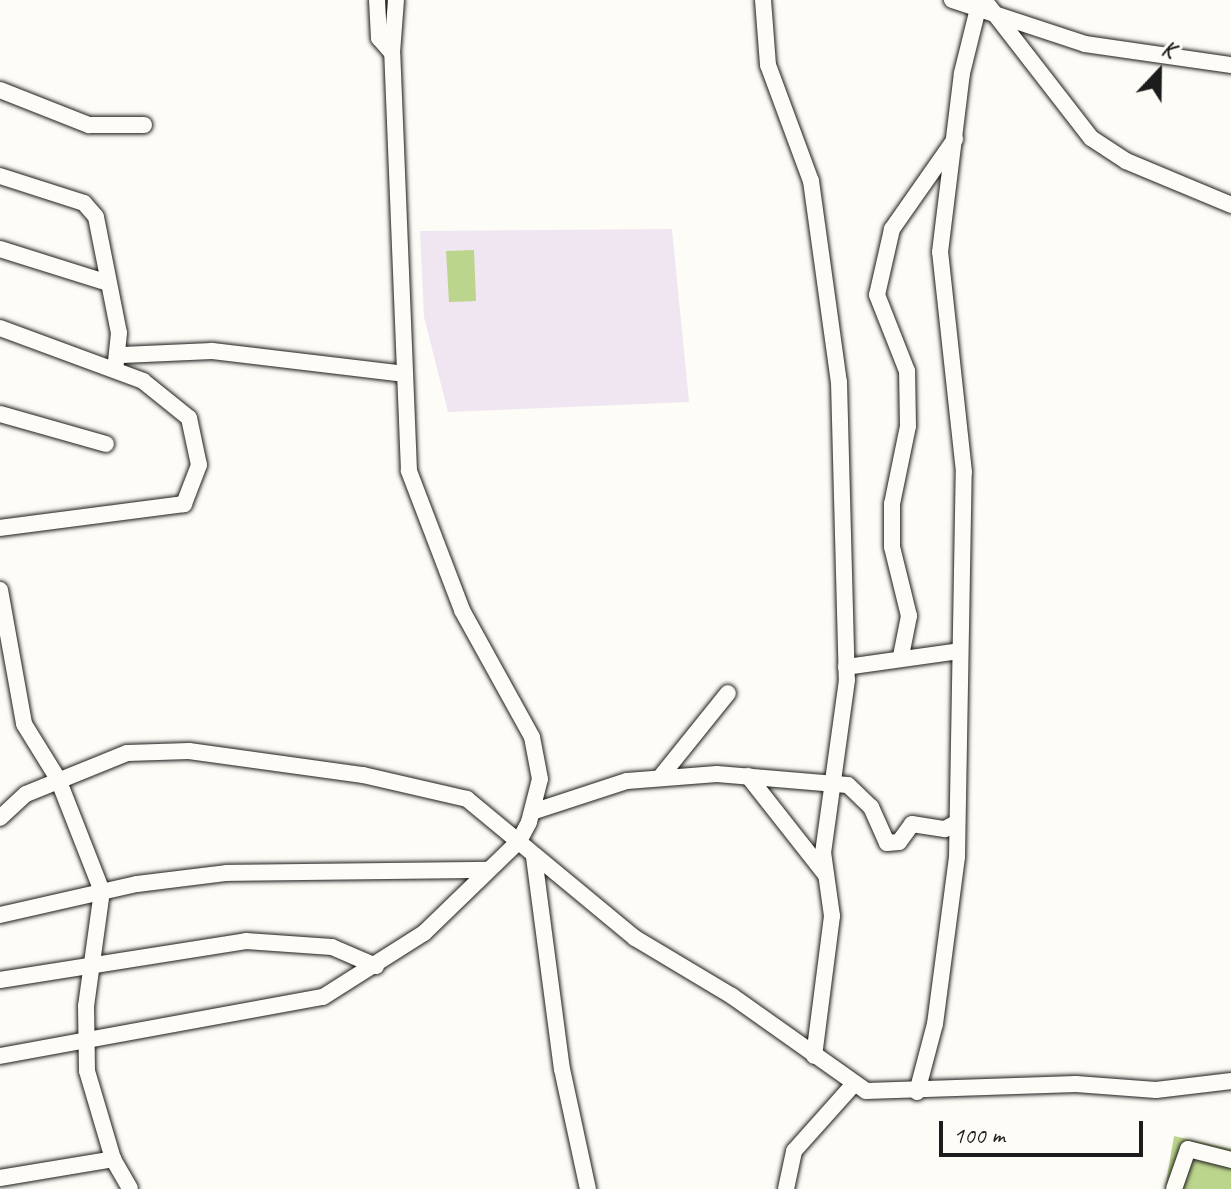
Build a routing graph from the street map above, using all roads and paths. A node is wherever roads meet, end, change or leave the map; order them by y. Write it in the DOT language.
graph roads {
  1 [pos="377,0"];
  2 [pos="396,0"];
  3 [pos="763,0"];
  4 [pos="952,0"];
  5 [pos="981,3"];
  6 [pos="996,16"];
  7 [pos="392,53"];
  8 [pos="1231,65"];
  9 [pos="0,90"];
  10 [pos="144,125"];
  11 [pos="956,138"];
  12 [pos="0,176"];
  13 [pos="1231,205"];
  14 [pos="0,249"];
  15 [pos="108,283"];
  16 [pos="0,328"];
  17 [pos="118,360"];
  18 [pos="404,374"];
  19 [pos="0,414"];
  20 [pos="106,444"];
  21 [pos="0,528"];
  22 [pos="0,590"];
  23 [pos="960,651"];
  24 [pos="901,656"];
  25 [pos="846,667"];
  26 [pos="728,693"];
  27 [pos="662,775"];
  28 [pos="748,776"];
  29 [pos="58,779"];
  30 [pos="836,784"];
  31 [pos="532,812"];
  32 [pos="0,818"];
  33 [pos="956,823"];
  34 [pos="519,841"];
  35 [pos="534,857"];
  36 [pos="487,870"];
  37 [pos="825,874"];
  38 [pos="102,891"];
  39 [pos="0,915"];
  40 [pos="91,965"];
  41 [pos="376,966"];
  42 [pos="0,980"];
  43 [pos="91,1040"];
  44 [pos="0,1056"];
  45 [pos="814,1056"];
  46 [pos="1231,1081"];
  47 [pos="853,1085"];
  48 [pos="917,1092"];
  49 [pos="113,1159"];
  50 [pos="1231,1160"];
  51 [pos="0,1178"];
  52 [pos="130,1189"];
  53 [pos="588,1189"];
  54 [pos="786,1189"];
  55 [pos="1174,1189"];
  1 -- 7 [label="street"];
  2 -- 7 [label="street"];
  3 -- 25 [label="street"];
  4 -- 5 [label="street"];
  5 -- 6 [label="street"];
  5 -- 11 [label="street"];
  6 -- 8 [label="street"];
  6 -- 13 [label="street"];
  7 -- 18 [label="street"];
  9 -- 10 [label="street"];
  11 -- 23 [label="street"];
  11 -- 24 [label="street"];
  12 -- 15 [label="street"];
  14 -- 15 [label="street"];
  15 -- 17 [label="street"];
  16 -- 17 [label="street"];
  17 -- 18 [label="street"];
  17 -- 21 [label="street"];
  18 -- 31 [label="street"];
  19 -- 20 [label="street"];
  22 -- 29 [label="street"];
  23 -- 24 [label="street"];
  23 -- 33 [label="street"];
  24 -- 25 [label="street"];
  25 -- 30 [label="street"];
  26 -- 27 [label="street"];
  27 -- 28 [label="street"];
  27 -- 31 [label="street"];
  28 -- 30 [label="street"];
  28 -- 37 [label="street"];
  29 -- 32 [label="street"];
  29 -- 34 [label="street"];
  29 -- 38 [label="street"];
  30 -- 33 [label="street"];
  30 -- 37 [label="street"];
  31 -- 34 [label="street"];
  33 -- 48 [label="street"];
  34 -- 35 [label="street"];
  34 -- 36 [label="street"];
  35 -- 45 [label="street"];
  35 -- 53 [label="street"];
  36 -- 38 [label="street"];
  36 -- 41 [label="street"];
  37 -- 45 [label="street"];
  38 -- 39 [label="street"];
  38 -- 40 [label="street"];
  40 -- 41 [label="street"];
  40 -- 42 [label="street"];
  40 -- 43 [label="street"];
  41 -- 43 [label="street"];
  43 -- 44 [label="street"];
  43 -- 49 [label="street"];
  45 -- 47 [label="street"];
  46 -- 48 [label="street"];
  47 -- 48 [label="street"];
  47 -- 54 [label="street"];
  49 -- 51 [label="street"];
  49 -- 52 [label="street"];
  50 -- 55 [label="street"];
}
